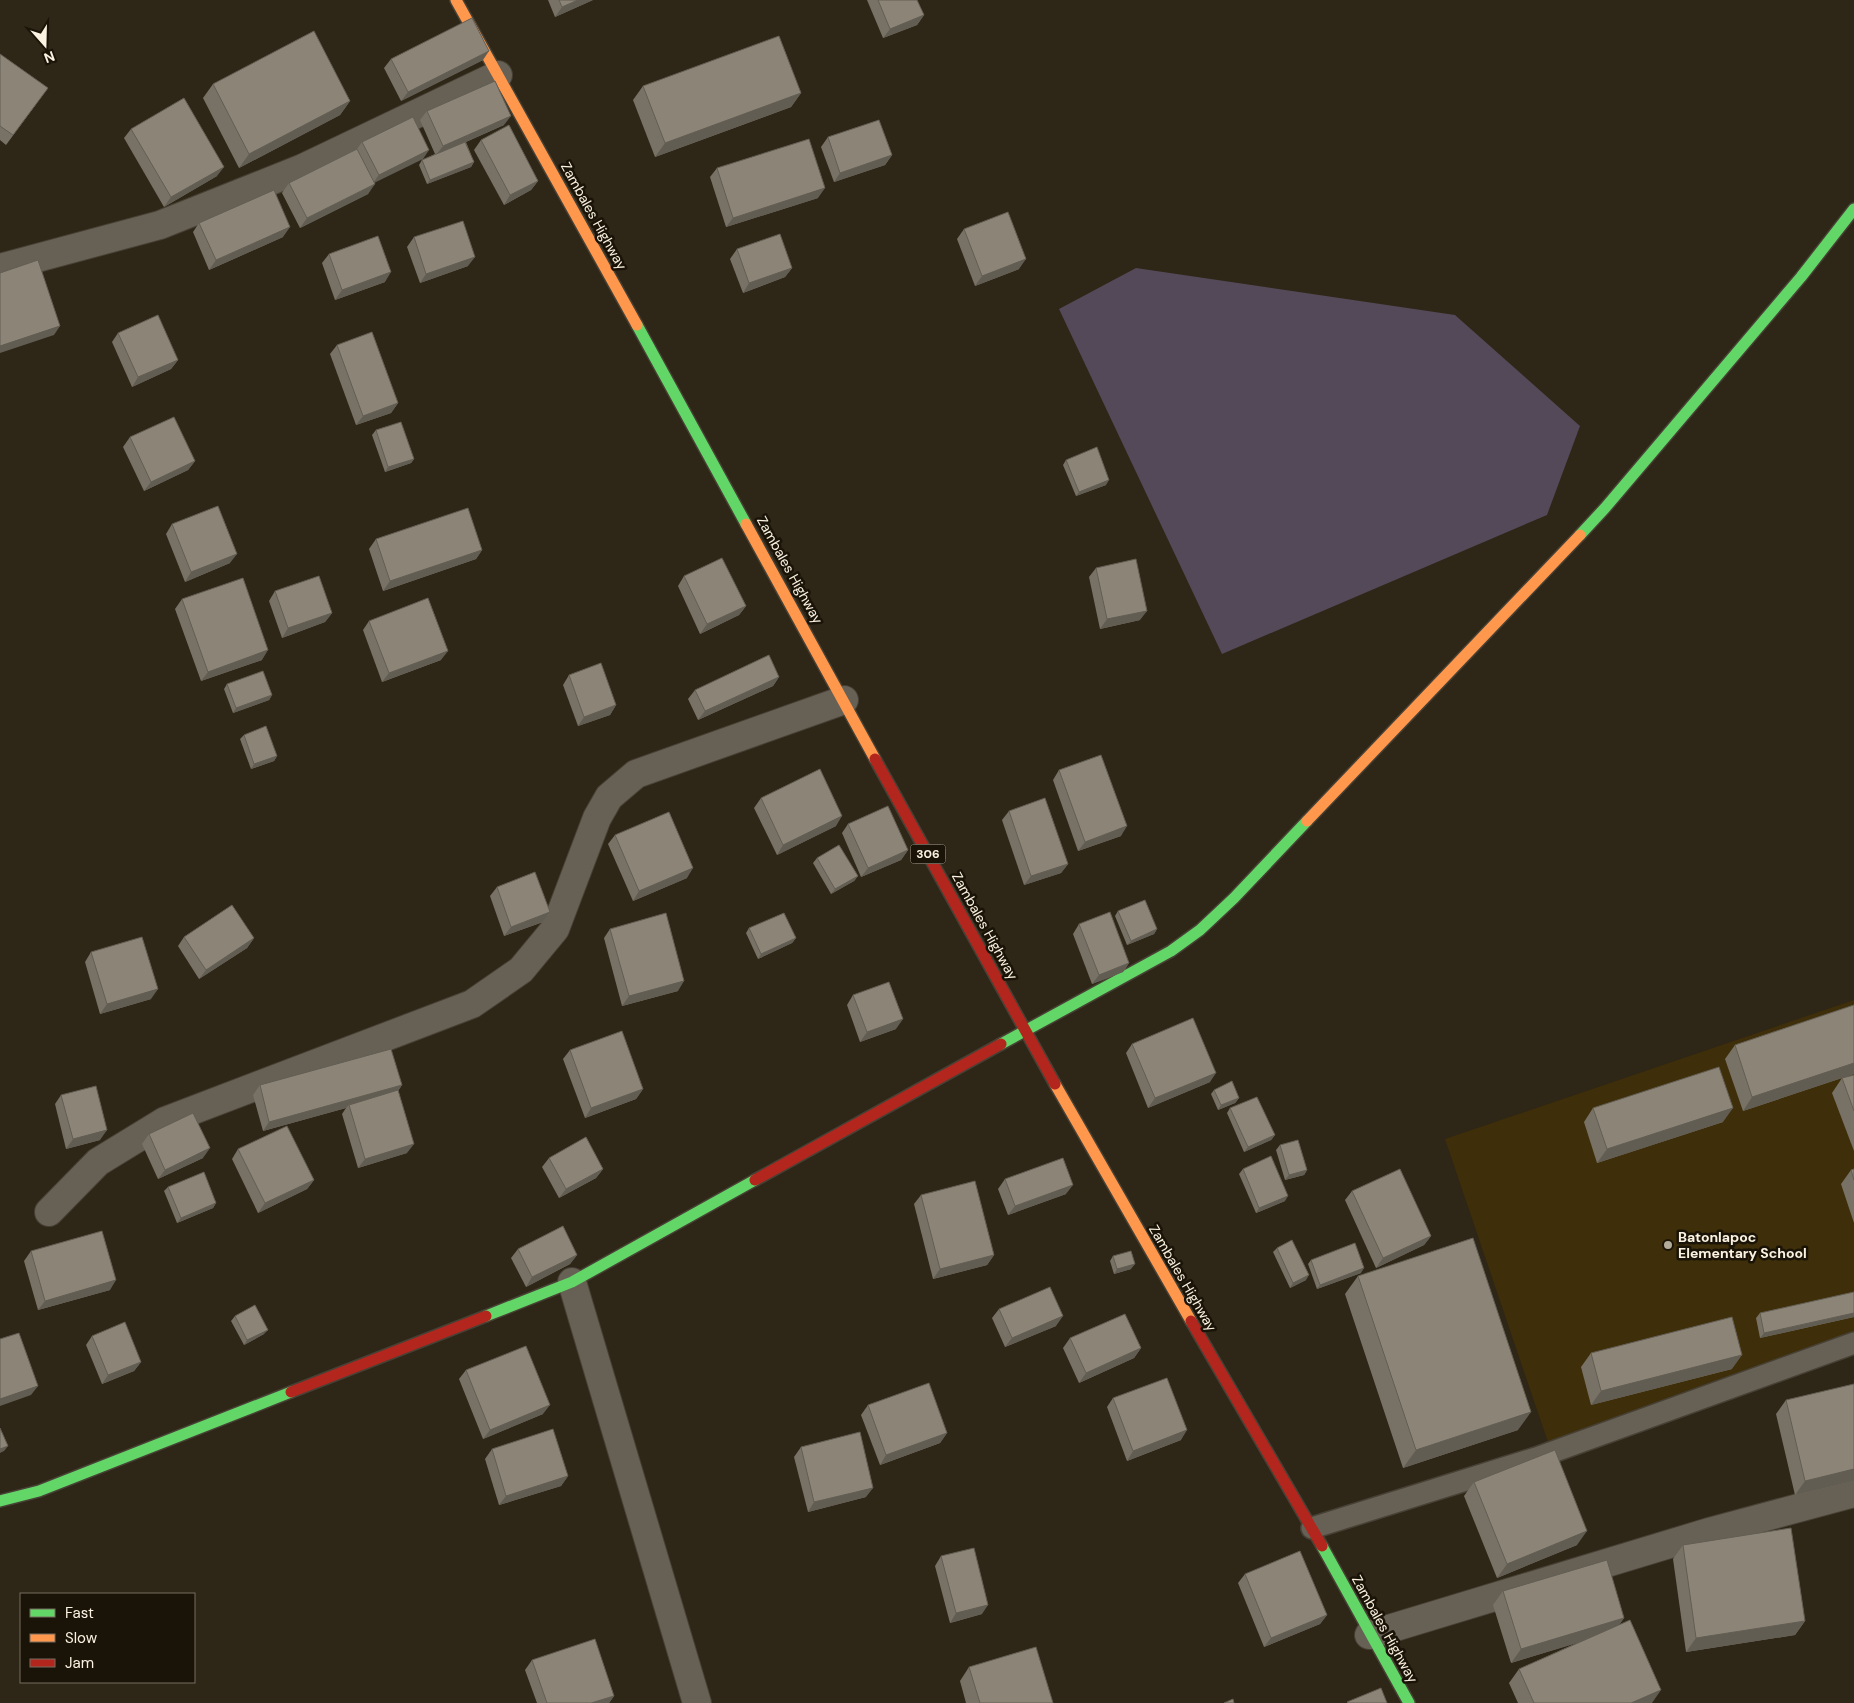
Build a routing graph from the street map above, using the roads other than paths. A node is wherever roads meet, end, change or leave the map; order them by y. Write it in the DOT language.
graph roads {
  1 [pos="456,0"];
  2 [pos="498,75"];
  3 [pos="1854,209"];
  4 [pos="0,268"];
  5 [pos="844,700"];
  6 [pos="1025,1031"];
  7 [pos="49,1212"];
  8 [pos="572,1282"];
  9 [pos="1854,1343"];
  10 [pos="1854,1493"];
  11 [pos="0,1501"];
  12 [pos="1312,1528"];
  13 [pos="1369,1635"];
  14 [pos="697,1703"];
  15 [pos="1409,1703"];
  1 -- 2 [label="street, Zambales Highway / 306"];
  2 -- 4 [label="street"];
  2 -- 5 [label="street, Zambales Highway / 306"];
  3 -- 6 [label="street"];
  5 -- 6 [label="street, Zambales Highway / 306"];
  5 -- 7 [label="street"];
  6 -- 8 [label="street"];
  6 -- 12 [label="street, Zambales Highway / 306"];
  8 -- 11 [label="street"];
  8 -- 14 [label="street"];
  9 -- 12 [label="lane"];
  10 -- 13 [label="street"];
  12 -- 13 [label="street, Zambales Highway / 306"];
  13 -- 15 [label="street, Zambales Highway / 306"];
}
